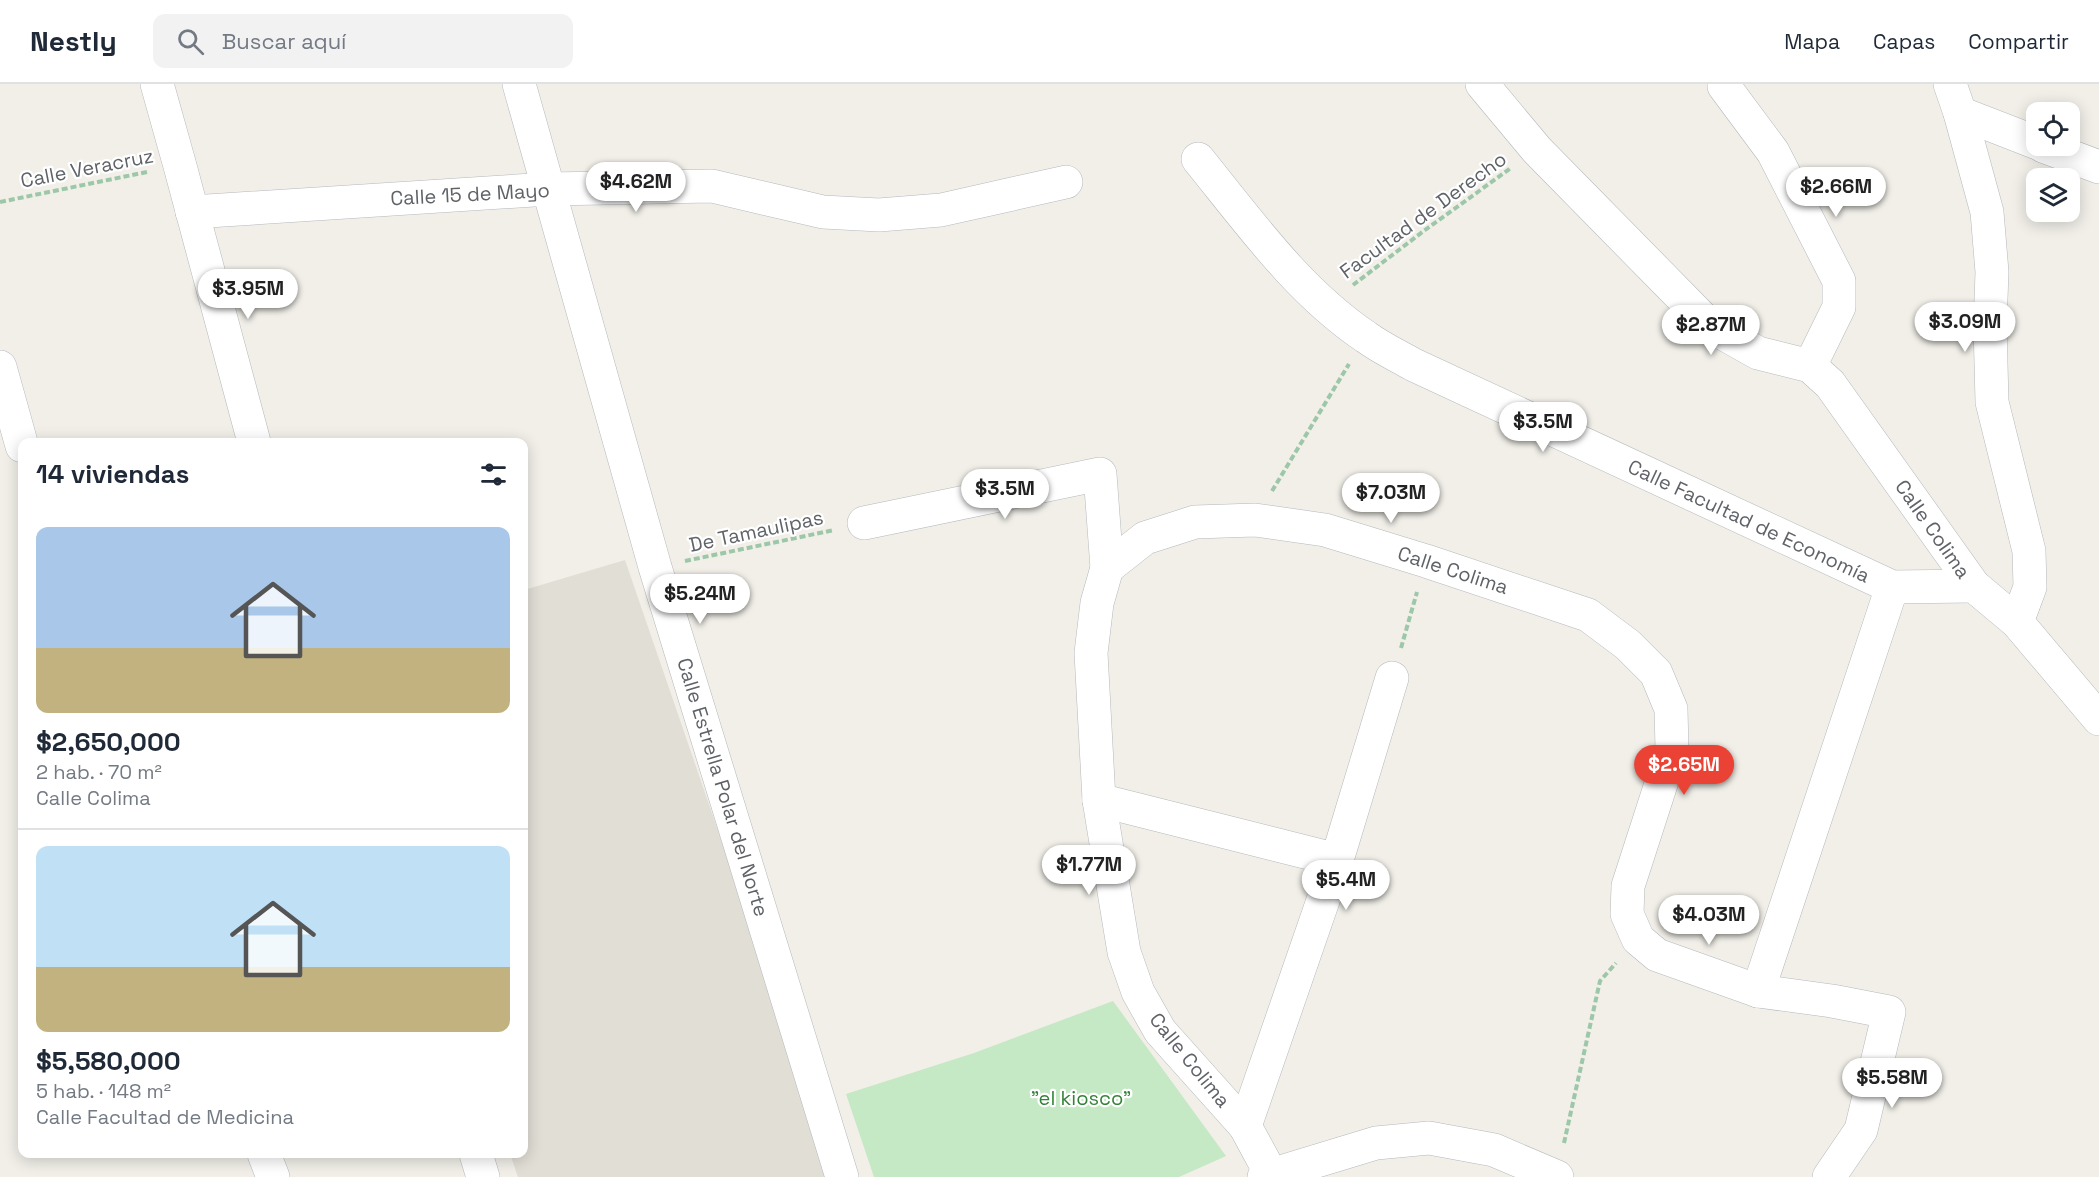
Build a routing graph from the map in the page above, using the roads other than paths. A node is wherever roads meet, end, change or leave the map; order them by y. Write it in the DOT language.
graph roads {
  1 [pos="156,84"];
  2 [pos="519,84"];
  3 [pos="1482,84"];
  4 [pos="1724,86"];
  5 [pos="1955,99"];
  6 [pos="2026,137"];
  7 [pos="2070,156"];
  8 [pos="1198,159"];
  9 [pos="2099,167"];
  10 [pos="1066,182"];
  11 [pos="549,189"];
  12 [pos="192,212"];
  13 [pos="1810,366"];
  14 [pos="0,367"];
  15 [pos="20,438"];
  16 [pos="253,438"];
  17 [pos="864,523"];
  18 [pos="1107,568"];
  19 [pos="1974,586"];
  20 [pos="1892,587"];
  21 [pos="2017,622"];
  22 [pos="1392,678"];
  23 [pos="2099,719"];
  24 [pos="1099,800"];
  25 [pos="1337,860"];
  26 [pos="1758,991"];
  27 [pos="1245,1126"];
  28 [pos="266,1158"];
  29 [pos="477,1158"];
  30 [pos="1267,1176"];
  31 [pos="273,1177"];
  32 [pos="483,1177"];
  33 [pos="842,1177"];
  34 [pos="1557,1177"];
  35 [pos="1829,1177"];
  1 -- 12 [label="street"];
  2 -- 11 [label="street, Calle Estrella Polar del Norte"];
  3 -- 13 [label="street, Calle Colima"];
  4 -- 13 [label="street"];
  5 -- 6 [label="street"];
  5 -- 21 [label="street"];
  7 -- 9 [label="street"];
  8 -- 20 [label="street, Calle Facultad de Economía"];
  10 -- 11 [label="street, Calle 15 de Mayo"];
  11 -- 12 [label="street, Calle 15 de Mayo"];
  11 -- 33 [label="street, Calle Estrella Polar del Norte"];
  12 -- 16 [label="street"];
  13 -- 19 [label="street, Calle Colima"];
  14 -- 15 [label="street"];
  17 -- 18 [label="street"];
  18 -- 24 [label="street, Calle Colima"];
  18 -- 26 [label="street, Calle Colima"];
  19 -- 20 [label="street, Calle Facultad de Economía"];
  19 -- 21 [label="street, Calle Colima"];
  20 -- 26 [label="street"];
  21 -- 23 [label="street, Calle Colima"];
  22 -- 25 [label="street"];
  24 -- 25 [label="street"];
  24 -- 27 [label="street, Calle Colima"];
  25 -- 27 [label="street"];
  26 -- 35 [label="street"];
  27 -- 30 [label="street, Calle Colima"];
  28 -- 31 [label="street"];
  29 -- 32 [label="street"];
  30 -- 34 [label="street, Calle Colima"];
}
